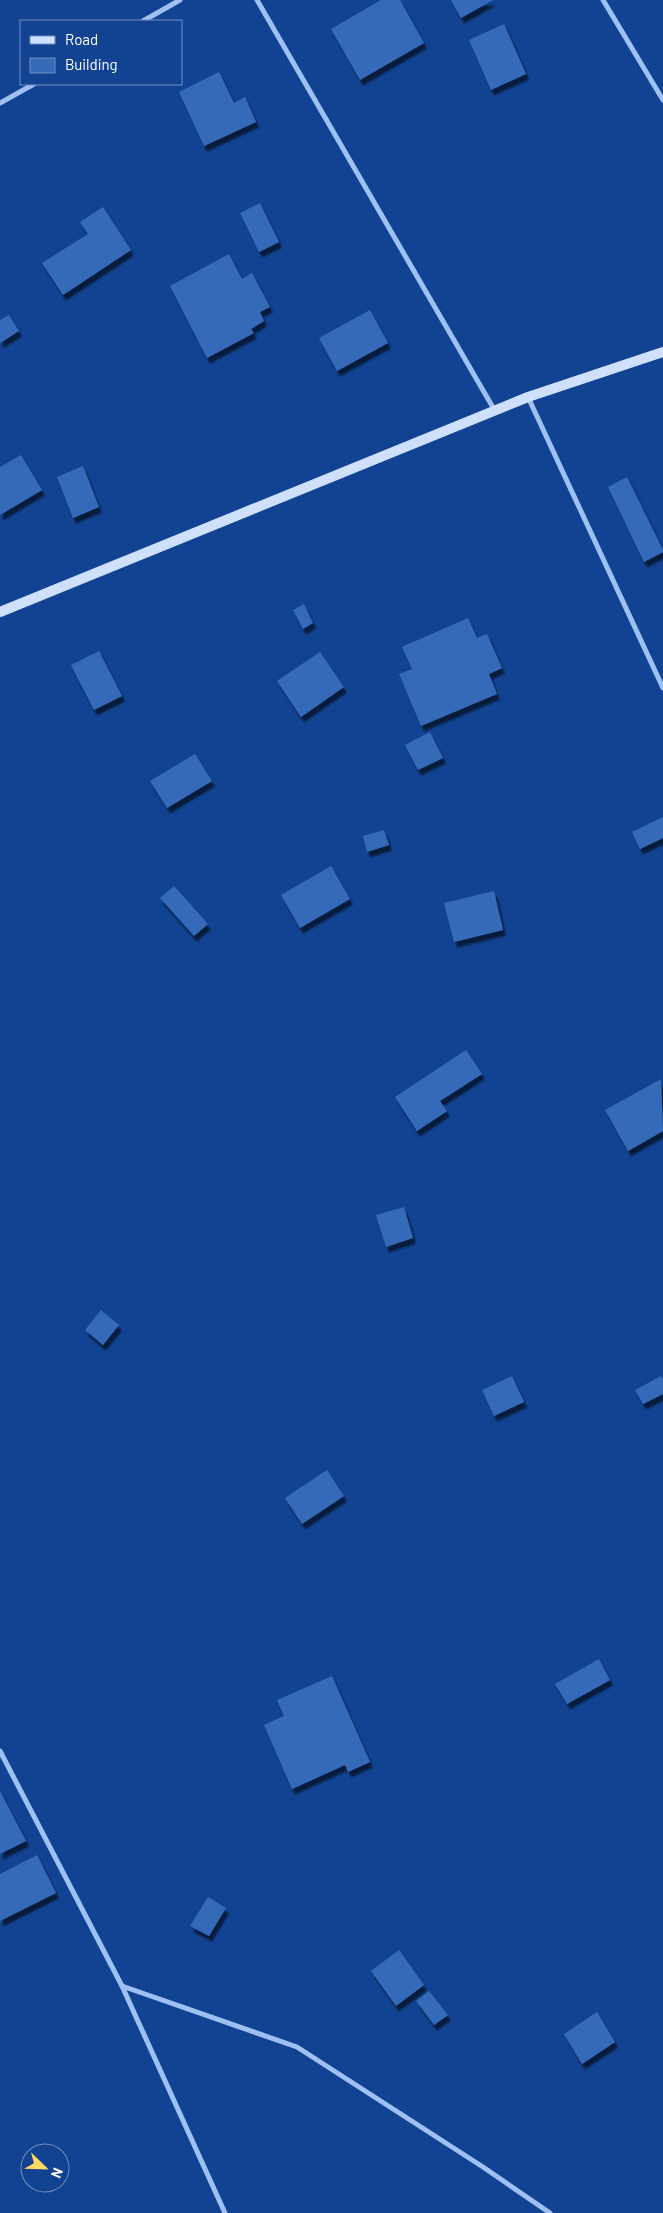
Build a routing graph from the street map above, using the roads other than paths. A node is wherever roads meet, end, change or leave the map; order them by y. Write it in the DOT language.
graph roads {
  1 [pos="180,0"];
  2 [pos="257,0"];
  3 [pos="603,0"];
  4 [pos="145,20"];
  5 [pos="32,85"];
  6 [pos="663,100"];
  7 [pos="0,103"];
  8 [pos="663,352"];
  9 [pos="528,397"];
  10 [pos="495,412"];
  11 [pos="0,612"];
  12 [pos="663,688"];
  13 [pos="0,1751"];
  14 [pos="122,1986"];
  15 [pos="225,2213"];
  16 [pos="550,2213"];
  1 -- 4 [label="street"];
  2 -- 10 [label="street"];
  3 -- 6 [label="street"];
  5 -- 7 [label="street"];
  8 -- 9 [label="street"];
  9 -- 10 [label="street"];
  9 -- 12 [label="street"];
  10 -- 11 [label="street"];
  13 -- 14 [label="street"];
  14 -- 15 [label="street"];
  14 -- 16 [label="street"];
}
